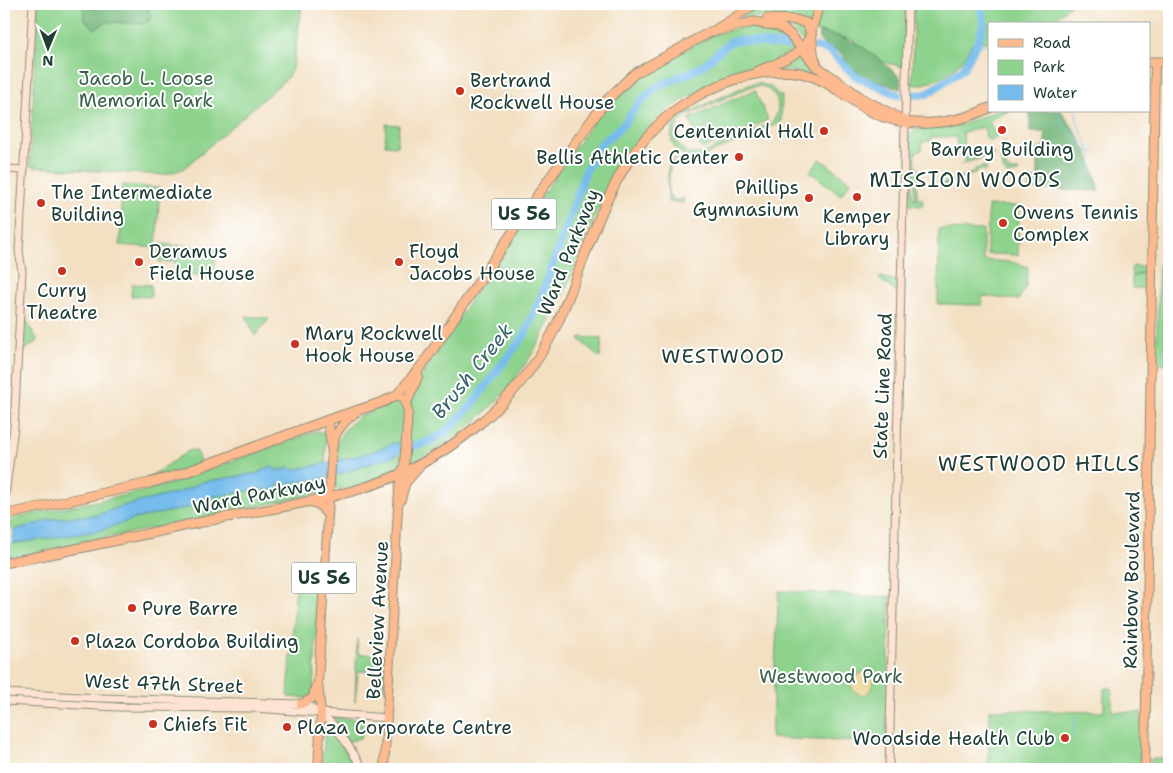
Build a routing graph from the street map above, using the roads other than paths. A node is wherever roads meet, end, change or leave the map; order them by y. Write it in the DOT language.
graph roads {
  1 [pos="33,4"];
  2 [pos="756,4"];
  3 [pos="819,4"];
  4 [pos="908,4"];
  5 [pos="754,22"];
  6 [pos="710,32"];
  7 [pos="812,34"];
  8 [pos="802,48"];
  9 [pos="1152,62"];
  10 [pos="1169,62"];
  11 [pos="748,75"];
  12 [pos="846,88"];
  13 [pos="988,108"];
  14 [pos="905,122"];
  15 [pos="4,169"];
  16 [pos="24,170"];
  17 [pos="423,364"];
  18 [pos="397,395"];
  19 [pos="406,404"];
  20 [pos="358,411"];
  21 [pos="328,420"];
  22 [pos="305,428"];
  23 [pos="5,432"];
  24 [pos="13,434"];
  25 [pos="329,435"];
  26 [pos="332,453"];
  27 [pos="425,462"];
  28 [pos="401,473"];
  29 [pos="328,497"];
  30 [pos="306,501"];
  31 [pos="400,501"];
  32 [pos="4,504"];
  33 [pos="327,514"];
  34 [pos="4,515"];
  35 [pos="4,563"];
  36 [pos="318,676"];
  37 [pos="4,692"];
  38 [pos="26,694"];
  39 [pos="40,695"];
  40 [pos="4,701"];
  41 [pos="16,701"];
  42 [pos="30,702"];
  43 [pos="301,704"];
  44 [pos="321,713"];
  45 [pos="387,718"];
  46 [pos="318,769"];
  47 [pos="363,769"];
  48 [pos="384,769"];
  49 [pos="889,769"];
  50 [pos="1145,769"];
  1 -- 16 [label="main road"];
  2 -- 6 [label="main road, Ward Parkway"];
  3 -- 7 [label="main road, Ward Parkway"];
  4 -- 14 [label="main road, State Line Road"];
  5 -- 6 [label="highway, US 56"];
  5 -- 7 [label="highway"];
  5 -- 8 [label="highway, US 56"];
  6 -- 17 [label="highway, Ward Parkway / US 56"];
  7 -- 8 [label="main road, Ward Parkway"];
  7 -- 12 [label="highway"];
  8 -- 11 [label="main road, Ward Parkway"];
  8 -- 12 [label="highway, US 56"];
  9 -- 10 [label="highway"];
  9 -- 50 [label="main road, Rainbow Boulevard"];
  11 -- 14 [label="highway"];
  11 -- 27 [label="highway, Ward Parkway"];
  12 -- 14 [label="highway, US 56"];
  13 -- 14 [label="highway"];
  14 -- 49 [label="main road, State Line Road"];
  15 -- 16 [label="main road"];
  16 -- 24 [label="main road"];
  17 -- 18 [label="highway, Ward Parkway / US 56"];
  17 -- 19 [label="highway"];
  18 -- 19 [label="main road"];
  18 -- 20 [label="highway, Ward Parkway / US 56"];
  19 -- 28 [label="main road, Belleview Avenue"];
  20 -- 21 [label="highway, Ward Parkway"];
  20 -- 26 [label="main road, US 56"];
  21 -- 22 [label="highway, Ward Parkway"];
  21 -- 25 [label="highway"];
  22 -- 25 [label="highway"];
  22 -- 34 [label="highway, Ward Parkway"];
  23 -- 24 [label="main road"];
  24 -- 32 [label="main road"];
  25 -- 26 [label="highway"];
  26 -- 29 [label="main road, US 56"];
  27 -- 28 [label="highway, Ward Parkway"];
  27 -- 31 [label="highway"];
  28 -- 29 [label="highway, Ward Parkway"];
  28 -- 31 [label="main road, Belleview Avenue"];
  29 -- 30 [label="highway, Ward Parkway"];
  29 -- 33 [label="main road, US 56"];
  30 -- 33 [label="highway"];
  30 -- 35 [label="highway, Ward Parkway"];
  31 -- 45 [label="main road, Belleview Avenue"];
  33 -- 36 [label="main road, US 56"];
  36 -- 43 [label="main road, US 56"];
  36 -- 44 [label="main road"];
  37 -- 38 [label="main road, West 47th Street"];
  38 -- 39 [label="main road, West 47th Street"];
  38 -- 41 [label="main road"];
  39 -- 42 [label="main road"];
  39 -- 43 [label="main road, West 47th Street"];
  40 -- 41 [label="main road, West 47th Street"];
  41 -- 42 [label="main road, West 47th Street"];
  42 -- 44 [label="main road, West 47th Street"];
  43 -- 44 [label="main road, West 47th Street"];
  44 -- 45 [label="main road, West 47th Street"];
  44 -- 46 [label="main road"];
  44 -- 47 [label="main road"];
  45 -- 48 [label="main road, Belleview Avenue"];
}
